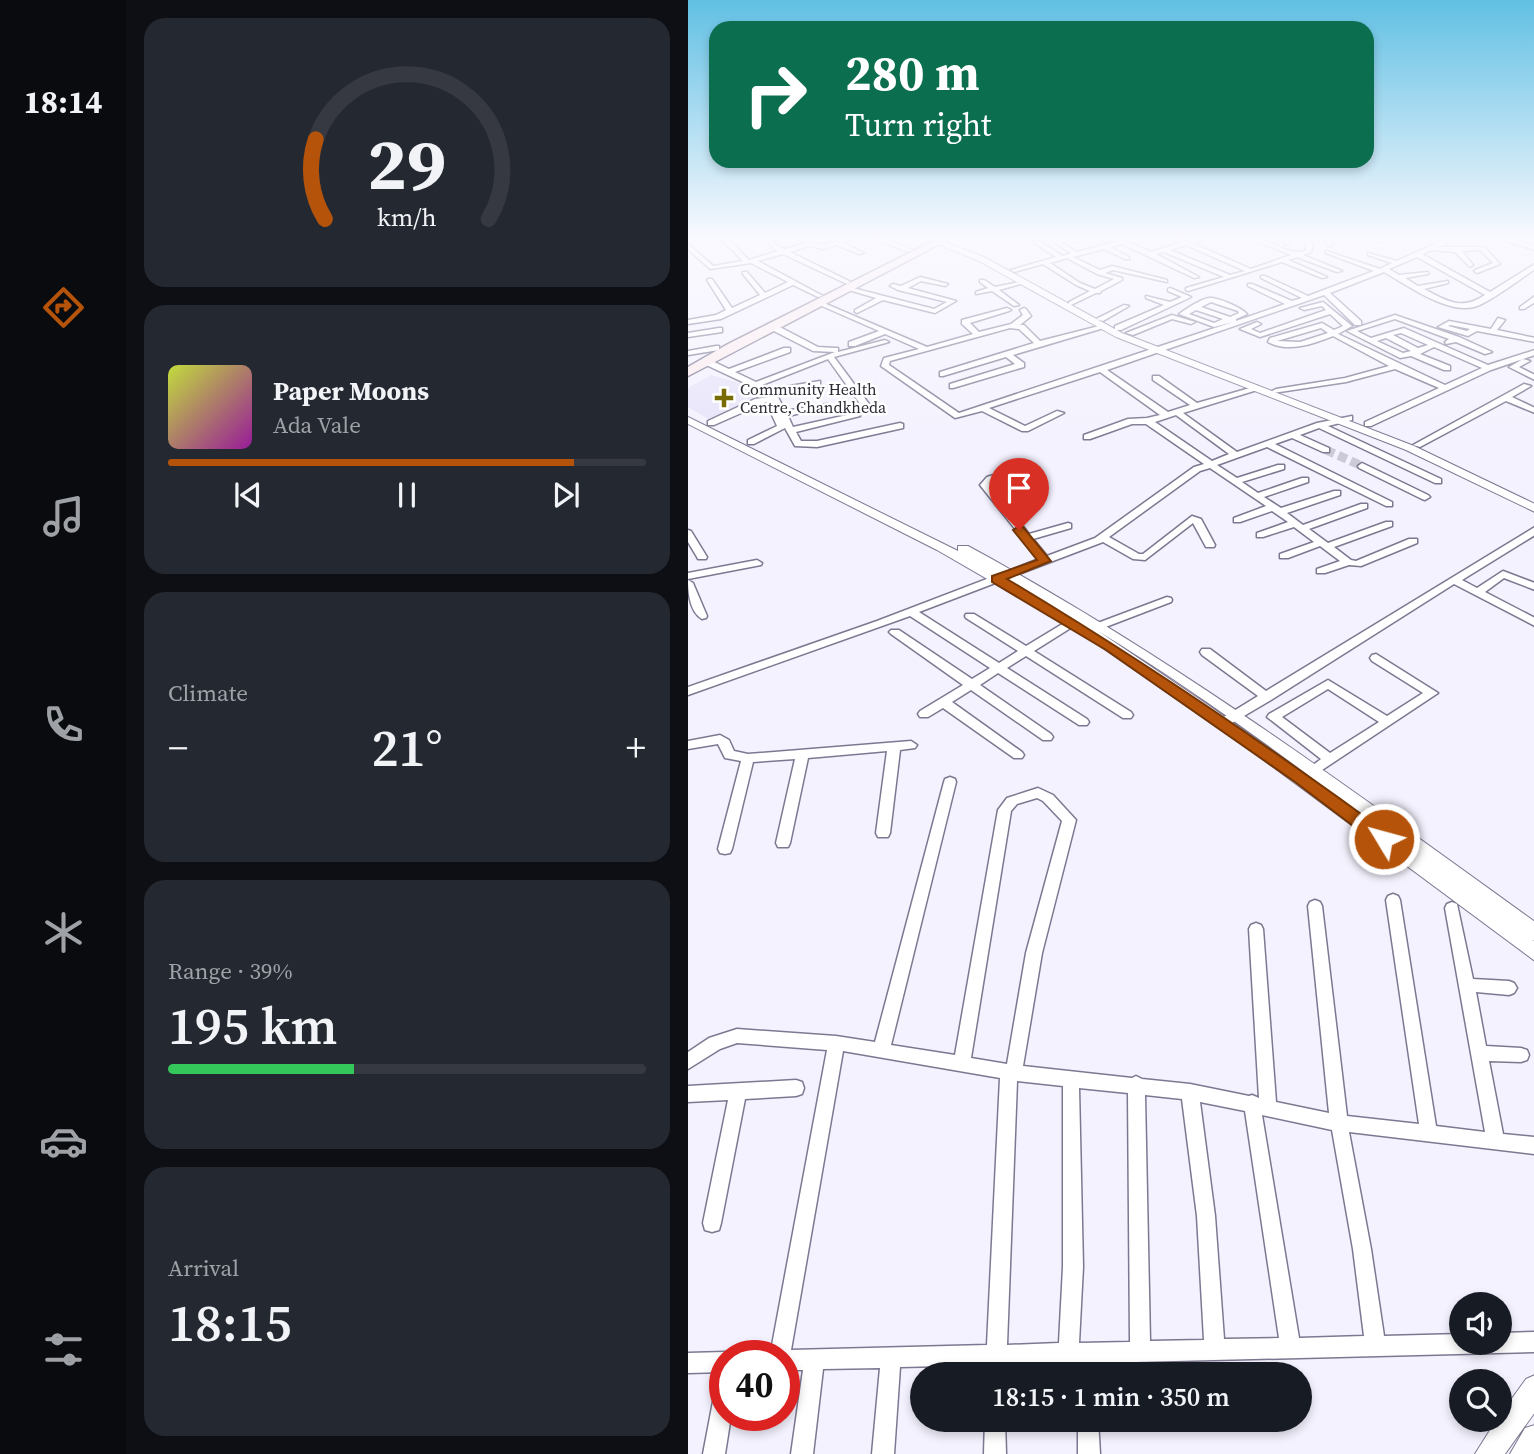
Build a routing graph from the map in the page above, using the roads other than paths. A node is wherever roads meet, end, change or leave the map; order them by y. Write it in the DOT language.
graph roads {
  1 [pos="726,305"];
  2 [pos="746,305"];
  3 [pos="806,305"];
  4 [pos="808,305"];
  5 [pos="831,305"];
  6 [pos="868,305"];
  7 [pos="909,305"];
  8 [pos="946,305"];
  9 [pos="1017,305"];
  10 [pos="1066,305"];
  11 [pos="1074,305"];
  12 [pos="1171,305"];
  13 [pos="1198,305"];
  14 [pos="1224,305"];
  15 [pos="1236,305"];
  16 [pos="1289,305"];
  17 [pos="1314,305"];
  18 [pos="1323,305"];
  19 [pos="1339,305"];
  20 [pos="1453,305"];
  21 [pos="1475,305"];
  22 [pos="1526,305"];
  23 [pos="1193,307"];
  24 [pos="1522,308"];
  25 [pos="1007,310"];
  26 [pos="857,311"];
  27 [pos="1270,311"];
  28 [pos="1331,311"];
  29 [pos="731,312"];
  30 [pos="1150,314"];
  31 [pos="1258,315"];
  32 [pos="957,316"];
  33 [pos="1281,316"];
  34 [pos="1313,317"];
  35 [pos="1501,320"];
  36 [pos="1235,321"];
  37 [pos="688,322"];
  38 [pos="965,322"];
  39 [pos="1374,322"];
  40 [pos="1101,323"];
  41 [pos="1296,323"];
  42 [pos="1358,323"];
  43 [pos="1323,325"];
  44 [pos="1417,325"];
  45 [pos="771,326"];
  46 [pos="1014,326"];
  47 [pos="1118,328"];
  48 [pos="1476,328"];
  49 [pos="1308,329"];
  50 [pos="719,330"];
  51 [pos="885,330"];
  52 [pos="1215,331"];
  53 [pos="1493,331"];
  54 [pos="1130,333"];
  55 [pos="1393,333"];
  56 [pos="1335,334"];
  57 [pos="688,335"];
  58 [pos="978,335"];
  59 [pos="857,340"];
  60 [pos="1456,340"];
  61 [pos="1370,341"];
  62 [pos="885,342"];
  63 [pos="1507,342"];
  64 [pos="1534,342"];
  65 [pos="1039,344"];
  66 [pos="1436,346"];
  67 [pos="716,348"];
  68 [pos="926,349"];
  69 [pos="1162,349"];
  70 [pos="787,350"];
  71 [pos="1488,352"];
  72 [pos="688,353"];
  73 [pos="1417,353"];
  74 [pos="1006,354"];
  75 [pos="829,356"];
  76 [pos="1531,358"];
  77 [pos="705,361"];
  78 [pos="688,365"];
  79 [pos="1396,366"];
  80 [pos="1447,368"];
  81 [pos="1488,368"];
  82 [pos="1102,369"];
  83 [pos="731,371"];
  84 [pos="688,372"];
  85 [pos="943,374"];
  86 [pos="1156,378"];
  87 [pos="1534,378"];
  88 [pos="757,384"];
  89 [pos="953,386"];
  90 [pos="1527,386"];
  91 [pos="818,387"];
  92 [pos="1254,388"];
  93 [pos="1446,388"];
  94 [pos="1276,391"];
  95 [pos="773,396"];
  96 [pos="1504,397"];
  97 [pos="827,406"];
  98 [pos="866,406"];
  99 [pos="1196,406"];
  100 [pos="984,409"];
  101 [pos="1533,409"];
  102 [pos="688,412"];
  103 [pos="1177,412"];
  104 [pos="1060,413"];
  105 [pos="784,414"];
  106 [pos="1166,415"];
  107 [pos="856,416"];
  108 [pos="1344,419"];
  109 [pos="688,420"];
  110 [pos="1148,421"];
  111 [pos="711,423"];
  112 [pos="1368,424"];
  113 [pos="1320,425"];
  114 [pos="900,426"];
  115 [pos="791,430"];
  116 [pos="1293,435"];
  117 [pos="1087,437"];
  118 [pos="751,442"];
  119 [pos="1268,444"];
  120 [pos="1417,445"];
  121 [pos="1326,450"];
  122 [pos="1236,455"];
  123 [pos="1211,464"];
  124 [pos="1362,466"];
  125 [pos="1281,467"];
  126 [pos="1016,471"];
  127 [pos="1305,480"];
  128 [pos="1236,481"];
  129 [pos="1438,481"];
  130 [pos="1032,491"];
  131 [pos="1337,493"];
  132 [pos="1257,496"];
  133 [pos="1425,498"];
  134 [pos="997,500"];
  135 [pos="1534,502"];
  136 [pos="1389,504"];
  137 [pos="1364,506"];
  138 [pos="1277,509"];
  139 [pos="1534,509"];
  140 [pos="1237,520"];
  141 [pos="1389,524"];
  142 [pos="1299,525"];
  143 [pos="1068,526"];
  144 [pos="1534,530"];
  145 [pos="688,533"];
  146 [pos="1260,535"];
  147 [pos="1026,538"];
  148 [pos="1103,538"];
  149 [pos="1413,541"];
  150 [pos="1325,544"];
  151 [pos="1210,545"];
  152 [pos="1284,556"];
  153 [pos="701,557"];
  154 [pos="1045,561"];
  155 [pos="1348,562"];
  156 [pos="757,563"];
  157 [pos="1321,571"];
  158 [pos="688,576"];
  159 [pos="1004,576"];
  160 [pos="1454,580"];
  161 [pos="688,583"];
  162 [pos="1534,587"];
  163 [pos="1478,592"];
  164 [pos="1167,600"];
  165 [pos="911,612"];
  166 [pos="702,616"];
  167 [pos="970,616"];
  168 [pos="1073,622"];
  169 [pos="1534,623"];
  170 [pos="1099,626"];
  171 [pos="894,632"];
  172 [pos="1026,651"];
  173 [pos="1206,652"];
  174 [pos="1376,658"];
  175 [pos="1000,667"];
  176 [pos="971,685"];
  177 [pos="688,691"];
  178 [pos="1267,697"];
  179 [pos="943,702"];
  180 [pos="924,714"];
  181 [pos="1238,714"];
  182 [pos="1127,715"];
  183 [pos="1084,722"];
  184 [pos="1388,722"];
  185 [pos="1223,723"];
  186 [pos="1047,737"];
  187 [pos="688,744"];
  188 [pos="911,745"];
  189 [pos="894,747"];
  190 [pos="803,753"];
  191 [pos="1018,755"];
  192 [pos="748,758"];
  193 [pos="1330,759"];
  194 [pos="1314,769"];
  195 [pos="950,782"];
  196 [pos="883,833"];
  197 [pos="782,843"];
  198 [pos="725,849"];
  199 [pos="1393,900"];
  200 [pos="1315,906"];
  201 [pos="1452,908"];
  202 [pos="1256,929"];
  203 [pos="1534,933"];
  204 [pos="1534,953"];
  205 [pos="1467,985"];
  206 [pos="1509,988"];
  207 [pos="836,1044"];
  208 [pos="881,1052"];
  209 [pos="1480,1053"];
  210 [pos="1521,1055"];
  211 [pos="688,1061"];
  212 [pos="962,1064"];
  213 [pos="1012,1073"];
  214 [pos="1071,1079"];
  215 [pos="1136,1084"];
  216 [pos="796,1088"];
  217 [pos="738,1091"];
  218 [pos="1190,1091"];
  219 [pos="688,1094"];
  220 [pos="1260,1105"];
  221 [pos="1339,1123"];
  222 [pos="1428,1135"];
  223 [pos="1496,1142"];
  224 [pos="1534,1146"];
  225 [pos="712,1223"];
  226 [pos="783,1340"];
  227 [pos="1534,1342"];
  228 [pos="1375,1346"];
  229 [pos="1291,1348"];
  230 [pos="1215,1350"];
  231 [pos="1140,1352"];
  232 [pos="891,1358"];
  233 [pos="800,1360"];
  234 [pos="814,1360"];
  235 [pos="1081,1360"];
  236 [pos="709,1362"];
  237 [pos="961,1362"];
  238 [pos="996,1362"];
  239 [pos="1038,1362"];
  240 [pos="688,1363"];
  241 [pos="1534,1388"];
  242 [pos="718,1431"];
  243 [pos="995,1432"];
  244 [pos="1088,1432"];
  245 [pos="1534,1438"];
  246 [pos="714,1454"];
  247 [pos="802,1454"];
  248 [pos="883,1454"];
  249 [pos="995,1454"];
  250 [pos="1089,1454"];
  251 [pos="1488,1454"];
  252 [pos="1523,1454"];
  1 -- 29 [label="street"];
  2 -- 29 [label="street"];
  3 -- 67 [label="main road"];
  4 -- 45 [label="main road"];
  5 -- 51 [label="street"];
  6 -- 26 [label="street"];
  7 -- 8 [label="street"];
  9 -- 46 [label="street"];
  10 -- 40 [label="street"];
  11 -- 40 [label="street"];
  12 -- 30 [label="street"];
  13 -- 23 [label="street"];
  14 -- 36 [label="street"];
  15 -- 31 [label="street"];
  16 -- 27 [label="street"];
  17 -- 33 [label="street"];
  18 -- 28 [label="street"];
  19 -- 42 [label="street"];
  20 -- 21 [label="street"];
  22 -- 24 [label="street"];
  23 -- 36 [label="street"];
  23 -- 36 [label="street"];
  25 -- 38 [label="street"];
  27 -- 31 [label="street"];
  27 -- 33 [label="street"];
  28 -- 34 [label="street"];
  28 -- 56 [label="street"];
  29 -- 37 [label="street"];
  30 -- 40 [label="street"];
  30 -- 47 [label="street"];
  31 -- 36 [label="street"];
  32 -- 38 [label="street"];
  33 -- 41 [label="street"];
  33 -- 41 [label="street"];
  34 -- 41 [label="street"];
  34 -- 43 [label="street"];
  35 -- 53 [label="street"];
  36 -- 52 [label="street"];
  38 -- 58 [label="street"];
  39 -- 44 [label="street"];
  39 -- 55 [label="street"];
  39 -- 61 [label="street"];
  40 -- 47 [label="street"];
  40 -- 65 [label="street"];
  40 -- 69 [label="street"];
  41 -- 49 [label="street"];
  43 -- 49 [label="street"];
  43 -- 56 [label="street"];
  44 -- 55 [label="street"];
  44 -- 60 [label="street"];
  45 -- 51 [label="street"];
  45 -- 77 [label="main road"];
  46 -- 58 [label="street"];
  46 -- 65 [label="street"];
  47 -- 54 [label="street"];
  48 -- 53 [label="street"];
  49 -- 56 [label="street"];
  50 -- 57 [label="street"];
  51 -- 59 [label="street"];
  51 -- 68 [label="street"];
  52 -- 54 [label="street"];
  52 -- 69 [label="street"];
  53 -- 64 [label="street"];
  54 -- 69 [label="street"];
  55 -- 61 [label="street"];
  55 -- 66 [label="street"];
  55 -- 73 [label="street"];
  56 -- 79 [label="street"];
  58 -- 68 [label="street"];
  60 -- 66 [label="street"];
  60 -- 71 [label="street"];
  61 -- 73 [label="street"];
  62 -- 75 [label="street"];
  63 -- 64 [label="street"];
  65 -- 74 [label="street"];
  66 -- 73 [label="street"];
  66 -- 81 [label="street"];
  67 -- 72 [label="street"];
  67 -- 78 [label="main road"];
  68 -- 100 [label="street"];
  69 -- 82 [label="street"];
  69 -- 92 [label="street"];
  69 -- 94 [label="street"];
  70 -- 83 [label="street"];
  73 -- 80 [label="street"];
  74 -- 85 [label="street"];
  74 -- 89 [label="street"];
  75 -- 88 [label="street"];
  75 -- 98 [label="street"];
  76 -- 81 [label="street"];
  76 -- 87 [label="street"];
  77 -- 83 [label="street"];
  77 -- 84 [label="main road"];
  79 -- 93 [label="street"];
  79 -- 94 [label="street"];
  81 -- 93 [label="street"];
  82 -- 100 [label="street"];
  82 -- 106 [label="street"];
  83 -- 88 [label="street"];
  86 -- 99 [label="street"];
  88 -- 95 [label="street"];
  90 -- 96 [label="street"];
  91 -- 95 [label="street"];
  92 -- 99 [label="street"];
  92 -- 108 [label="street"];
  93 -- 112 [label="street"];
  94 -- 108 [label="street"];
  95 -- 105 [label="street"];
  96 -- 101 [label="street"];
  96 -- 120 [label="street"];
  97 -- 105 [label="street"];
  99 -- 103 [label="street"];
  100 -- 104 [label="street"];
  102 -- 111 [label="street"];
  103 -- 106 [label="street"];
  103 -- 122 [label="street"];
  105 -- 115 [label="street"];
  106 -- 110 [label="street"];
  107 -- 115 [label="street"];
  108 -- 112 [label="street"];
  108 -- 113 [label="street"];
  108 -- 139 [label="street"];
  109 -- 159 [label="street"];
  110 -- 117 [label="street"];
  110 -- 123 [label="street"];
  111 -- 118 [label="street"];
  111 -- 118 [label="street"];
  112 -- 120 [label="street"];
  113 -- 116 [label="street"];
  113 -- 129 [label="street"];
  114 -- 115 [label="street"];
  116 -- 119 [label="street"];
  116 -- 121 [label="street"];
  118 -- 159 [label="street"];
  119 -- 122 [label="street"];
  119 -- 136 [label="street"];
  120 -- 135 [label="street"];
  122 -- 123 [label="street"];
  123 -- 128 [label="street"];
  123 -- 148 [label="street"];
  124 -- 133 [label="street"];
  125 -- 128 [label="street"];
  126 -- 134 [label="street"];
  127 -- 132 [label="street"];
  128 -- 132 [label="street"];
  130 -- 134 [label="street"];
  131 -- 138 [label="street"];
  132 -- 138 [label="street"];
  134 -- 147 [label="street"];
  137 -- 142 [label="street"];
  138 -- 140 [label="street"];
  138 -- 142 [label="street"];
  141 -- 150 [label="street"];
  142 -- 146 [label="street"];
  142 -- 150 [label="street"];
  143 -- 147 [label="street"];
  144 -- 160 [label="street"];
  145 -- 153 [label="street"];
  147 -- 154 [label="street"];
  148 -- 151 [label="street"];
  148 -- 154 [label="street"];
  149 -- 155 [label="street"];
  150 -- 152 [label="street"];
  150 -- 155 [label="street"];
  154 -- 159 [label="street"];
  155 -- 157 [label="street"];
  156 -- 158 [label="street"];
  159 -- 165 [label="street"];
  159 -- 168 [label="street"];
  159 -- 170 [label="street"];
  160 -- 163 [label="street"];
  160 -- 178 [label="street"];
  161 -- 166 [label="street"];
  162 -- 163 [label="street"];
  163 -- 169 [label="street"];
  164 -- 170 [label="street"];
  165 -- 175 [label="street"];
  165 -- 177 [label="street"];
  167 -- 172 [label="street"];
  168 -- 172 [label="street"];
  168 -- 185 [label="street"];
  170 -- 181 [label="street"];
  171 -- 176 [label="street"];
  172 -- 175 [label="street"];
  172 -- 182 [label="street"];
  173 -- 178 [label="street"];
  174 -- 184 [label="street"];
  175 -- 176 [label="street"];
  175 -- 183 [label="street"];
  176 -- 179 [label="street"];
  176 -- 186 [label="street"];
  178 -- 181 [label="street"];
  179 -- 180 [label="street"];
  179 -- 191 [label="street"];
  181 -- 185 [label="street"];
  181 -- 194 [label="street"];
  184 -- 193 [label="street"];
  184 -- 193 [label="street"];
  185 -- 204 [label="street"];
  187 -- 192 [label="street"];
  188 -- 189 [label="street"];
  189 -- 190 [label="street"];
  189 -- 196 [label="street"];
  190 -- 192 [label="street"];
  190 -- 197 [label="street"];
  192 -- 198 [label="street"];
  193 -- 194 [label="street"];
  194 -- 203 [label="street"];
  195 -- 208 [label="street"];
  199 -- 222 [label="street"];
  200 -- 221 [label="street"];
  201 -- 205 [label="street"];
  202 -- 220 [label="street"];
  205 -- 206 [label="street"];
  205 -- 209 [label="street"];
  207 -- 208 [label="street"];
  207 -- 211 [label="street"];
  207 -- 226 [label="street"];
  208 -- 212 [label="street"];
  209 -- 210 [label="street"];
  209 -- 223 [label="street"];
  212 -- 213 [label="street"];
  212 -- 213 [label="street"];
  213 -- 214 [label="street"];
  213 -- 238 [label="street"];
  214 -- 215 [label="street"];
  214 -- 235 [label="street"];
  215 -- 218 [label="street"];
  215 -- 231 [label="street"];
  216 -- 217 [label="street"];
  217 -- 219 [label="street"];
  217 -- 225 [label="street"];
  218 -- 220 [label="street"];
  218 -- 230 [label="street"];
  220 -- 221 [label="street"];
  220 -- 229 [label="street"];
  221 -- 222 [label="street"];
  221 -- 228 [label="street"];
  222 -- 223 [label="street"];
  223 -- 224 [label="street"];
  227 -- 228 [label="street"];
  228 -- 229 [label="street"];
  229 -- 230 [label="street"];
  230 -- 231 [label="street"];
  231 -- 235 [label="street"];
  232 -- 234 [label="street"];
  232 -- 237 [label="street"];
  232 -- 248 [label="street"];
  233 -- 234 [label="street"];
  234 -- 247 [label="street"];
  235 -- 239 [label="street"];
  236 -- 240 [label="street"];
  241 -- 251 [label="street"];
  242 -- 246 [label="street"];
  243 -- 249 [label="street"];
  244 -- 250 [label="street"];
  245 -- 252 [label="street"];
}
